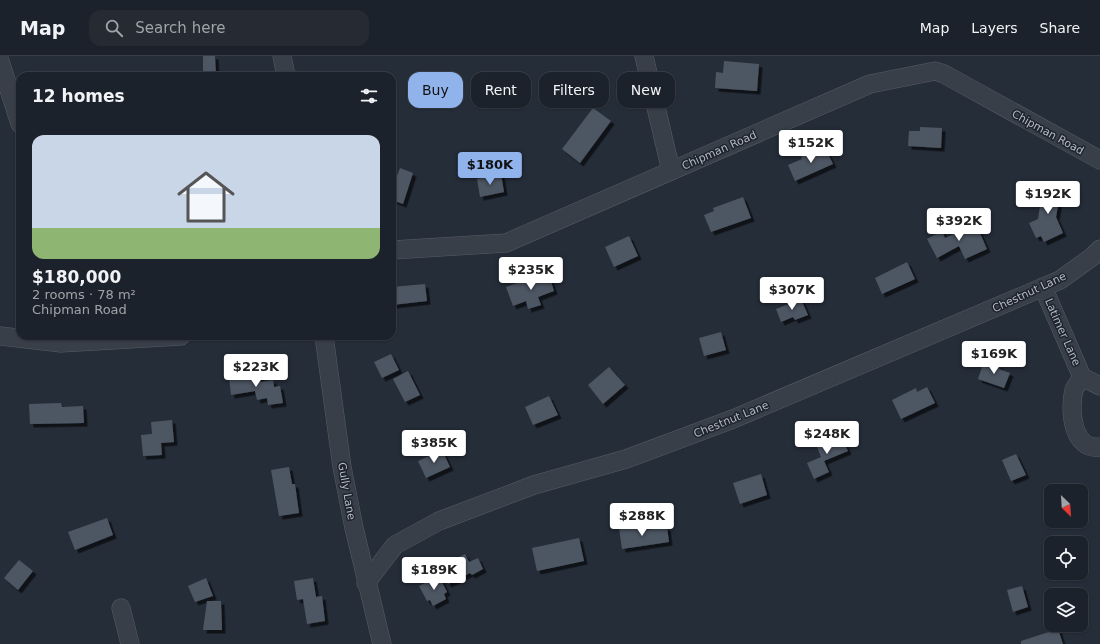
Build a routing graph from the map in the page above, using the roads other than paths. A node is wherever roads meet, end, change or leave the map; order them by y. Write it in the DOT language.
graph roads {
  1 [pos="282,56"];
  2 [pos="644,56"];
  3 [pos="0,60"];
  4 [pos="285,72"];
  5 [pos="16,111"];
  6 [pos="1100,160"];
  7 [pos="671,171"];
  8 [pos="1100,249"];
  9 [pos="396,250"];
  10 [pos="1043,287"];
  11 [pos="0,336"];
  12 [pos="16,337"];
  13 [pos="325,340"];
  14 [pos="1082,377"];
  15 [pos="1100,386"];
  16 [pos="1100,447"];
  17 [pos="366,582"];
  18 [pos="121,608"];
  19 [pos="130,644"];
  20 [pos="382,644"];
  1 -- 4 [label="street"];
  2 -- 7 [label="street"];
  3 -- 5 [label="street"];
  6 -- 7 [label="street, Chipman Road"];
  7 -- 9 [label="street, Chipman Road"];
  8 -- 10 [label="street, Chestnut Lane"];
  10 -- 14 [label="street, Latimer Lane"];
  10 -- 17 [label="street, Chestnut Lane"];
  11 -- 12 [label="street"];
  13 -- 17 [label="street, Gully Lane"];
  14 -- 15 [label="street, Latimer Lane"];
  14 -- 16 [label="street, Latimer Lane"];
  17 -- 20 [label="street, Gully Lane"];
  18 -- 19 [label="street"];
}
